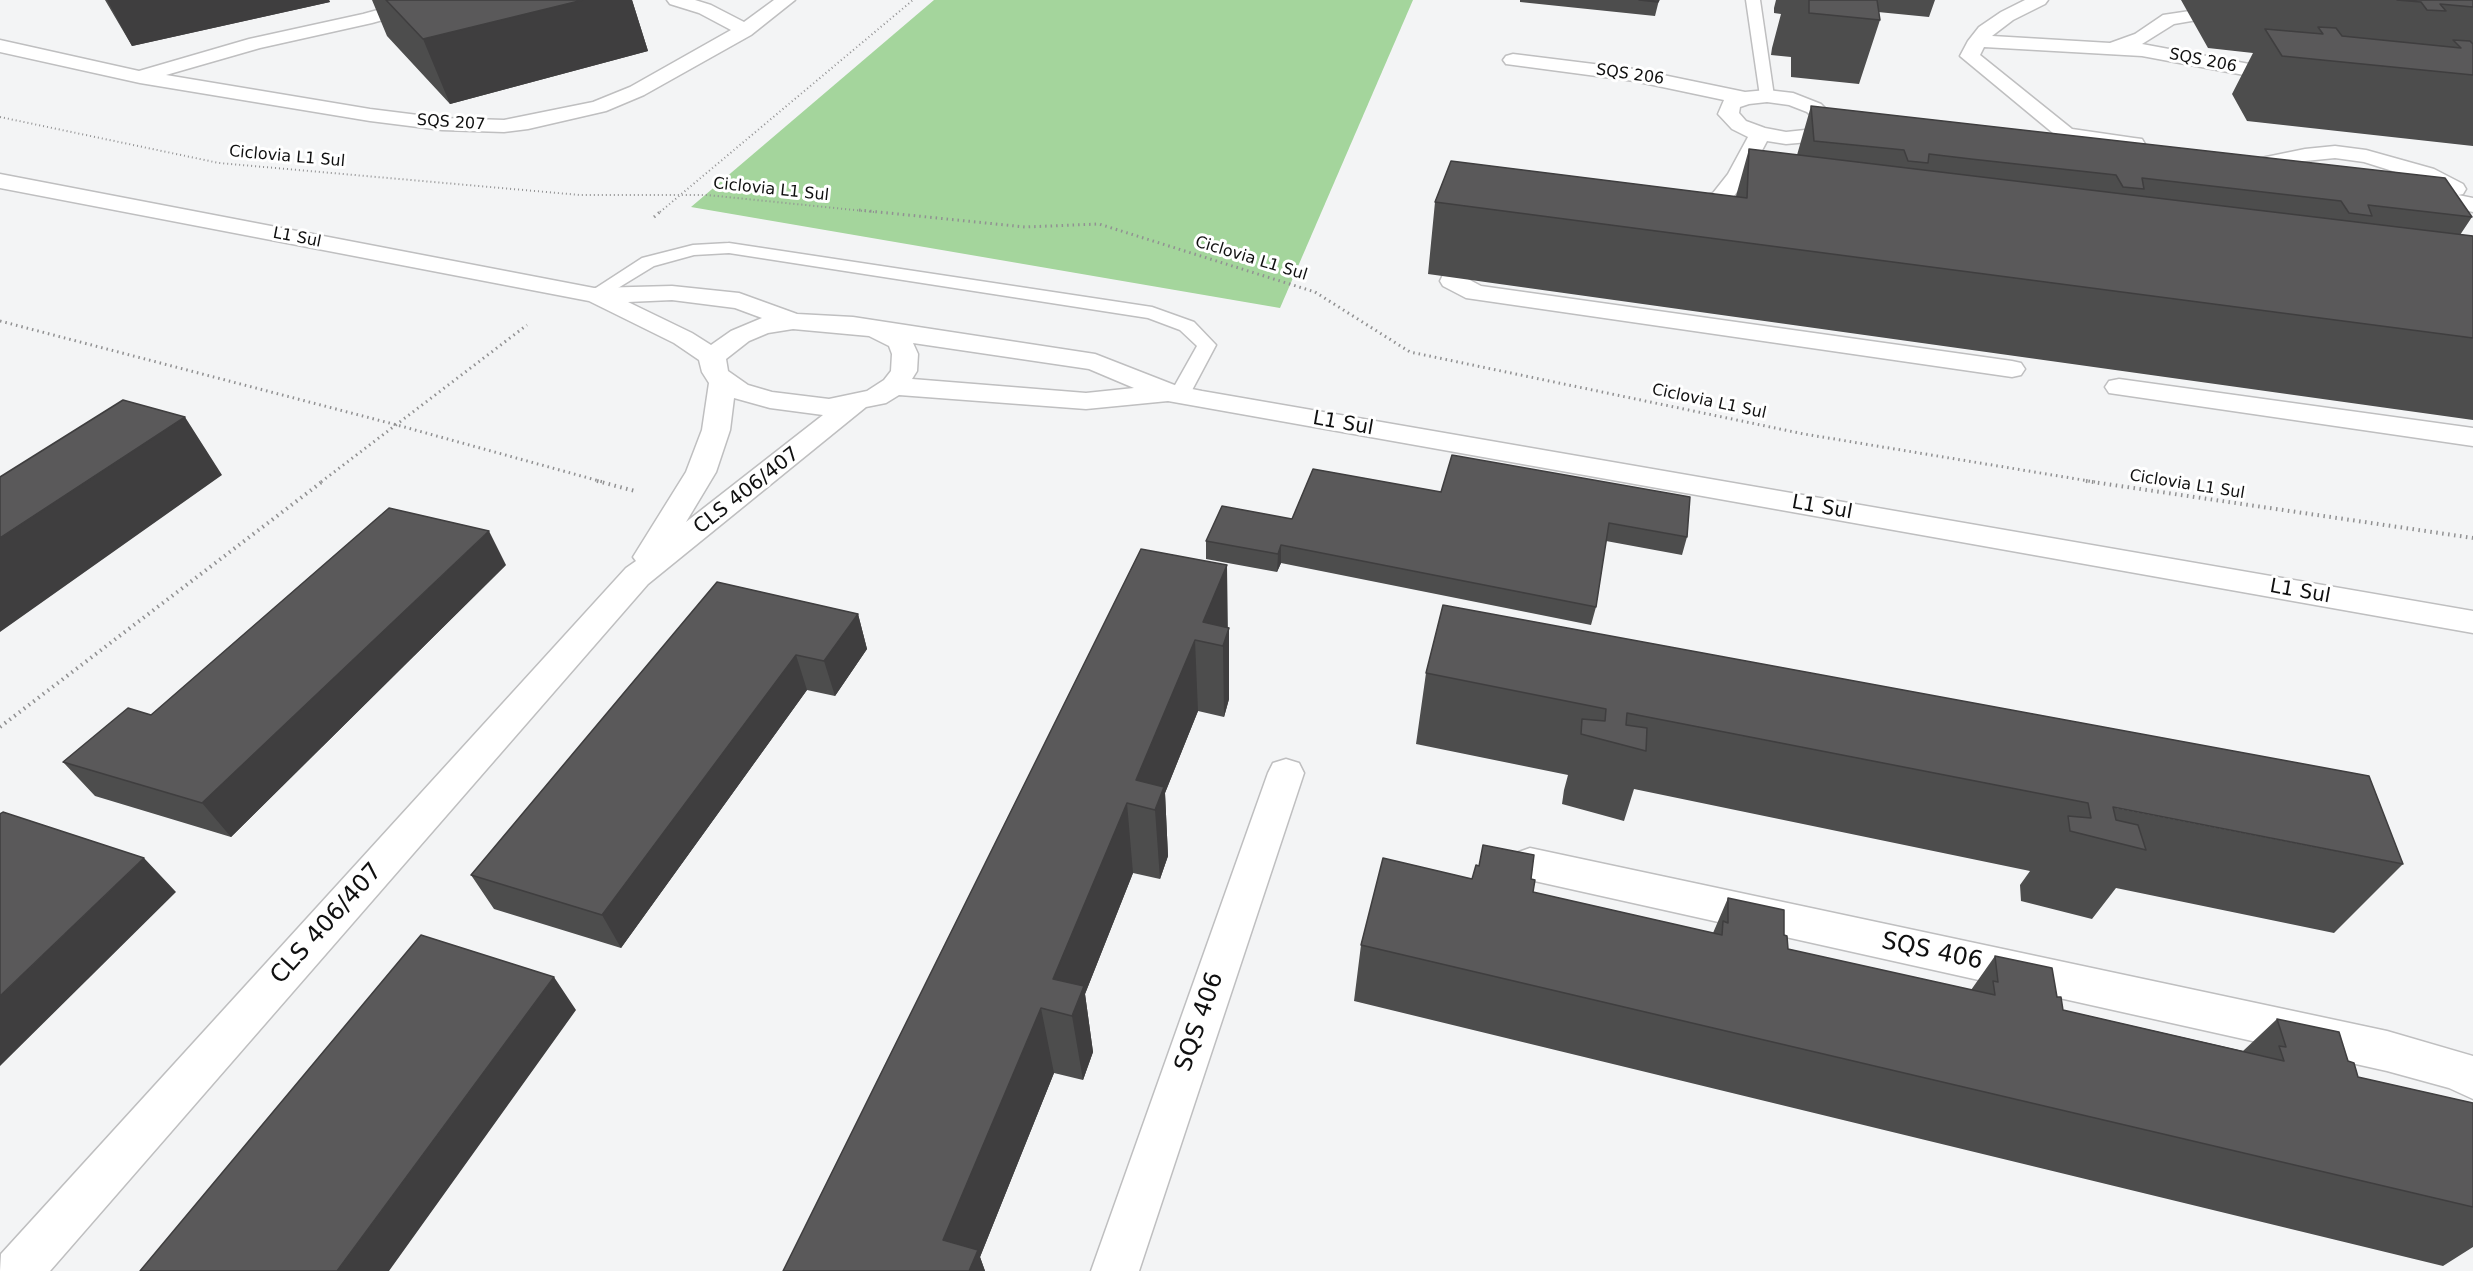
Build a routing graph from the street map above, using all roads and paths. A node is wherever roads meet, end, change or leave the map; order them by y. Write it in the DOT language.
graph roads {
  1 [pos="382,0"];
  2 [pos="434,0"];
  3 [pos="676,0"];
  4 [pos="786,0"];
  5 [pos="913,0"];
  6 [pos="1753,0"];
  7 [pos="2039,0"];
  8 [pos="2247,17"];
  9 [pos="366,19"];
  10 [pos="744,31"];
  11 [pos="1977,41"];
  12 [pos="0,46"];
  13 [pos="2111,48"];
  14 [pos="1513,60"];
  15 [pos="140,76"];
  16 [pos="2307,80"];
  17 [pos="1767,96"];
  18 [pos="1745,98"];
  19 [pos="0,117"];
  20 [pos="1825,118"];
  21 [pos="1849,120"];
  22 [pos="2032,132"];
  23 [pos="1760,134"];
  24 [pos="2066,134"];
  25 [pos="2148,146"];
  26 [pos="2243,160"];
  27 [pos="2266,164"];
  28 [pos="2330,174"];
  29 [pos="0,181"];
  30 [pos="2401,189"];
  31 [pos="678,195"];
  32 [pos="2473,203"];
  33 [pos="1665,211"];
  34 [pos="1485,218"];
  35 [pos="651,219"];
  36 [pos="583,293"];
  37 [pos="0,321"];
  38 [pos="793,321"];
  39 [pos="877,330"];
  40 [pos="2012,369"];
  41 [pos="718,370"];
  42 [pos="894,386"];
  43 [pos="2119,387"];
  44 [pos="1175,394"];
  45 [pos="855,403"];
  46 [pos="397,425"];
  47 [pos="2473,436"];
  48 [pos="681,504"];
  49 [pos="2473,538"];
  50 [pos="637,576"];
  51 [pos="2473,622"];
  52 [pos="0,727"];
  53 [pos="1286,773"];
  54 [pos="1530,864"];
  55 [pos="2473,1079"];
  56 [pos="18,1271"];
  57 [pos="1115,1271"];
  1 -- 9 [label="street"];
  2 -- 9 [label="street, SQS 207"];
  3 -- 10 [label="street"];
  4 -- 10 [label="street, SQS 207"];
  5 -- 31 [label="path"];
  6 -- 17 [label="lane"];
  7 -- 11 [label="street"];
  8 -- 13 [label="street, SQS 206"];
  9 -- 15 [label="street, SQS 207"];
  10 -- 15 [label="street, SQS 207"];
  11 -- 13 [label="street, SQS 206"];
  11 -- 24 [label="street"];
  12 -- 15 [label="street, SQS 207"];
  13 -- 16 [label="street, SQS 206"];
  14 -- 18 [label="street, SQS 206"];
  17 -- 18 [label="street, SQS 206"];
  17 -- 20 [label="street, SQS 206"];
  18 -- 23 [label="street"];
  19 -- 31 [label="path, Ciclovia L1 Sul"];
  20 -- 21 [label="street, SQS 206"];
  20 -- 23 [label="street"];
  22 -- 24 [label="street"];
  23 -- 33 [label="street"];
  24 -- 25 [label="street"];
  26 -- 27 [label="street"];
  27 -- 28 [label="street"];
  27 -- 32 [label="street"];
  29 -- 36 [label="street, L1 Sul"];
  30 -- 32 [label="street"];
  31 -- 35 [label="path"];
  31 -- 49 [label="path, Ciclovia L1 Sul"];
  34 -- 40 [label="street"];
  36 -- 38 [label="street, L1 Sul"];
  36 -- 41 [label="street, L1 Sul"];
  36 -- 44 [label="lane"];
  36 -- 46 [label="path"];
  37 -- 46 [label="path"];
  38 -- 39 [label="street, L1 Sul"];
  38 -- 41 [label="street"];
  39 -- 42 [label="street"];
  39 -- 44 [label="street, L1 Sul"];
  41 -- 45 [label="street, L1 Sul"];
  41 -- 48 [label="street, CLS 406/407"];
  42 -- 44 [label="street, L1 Sul"];
  42 -- 45 [label="street"];
  43 -- 47 [label="street"];
  44 -- 51 [label="street, L1 Sul"];
  45 -- 50 [label="street, CLS 406/407"];
  46 -- 48 [label="path"];
  46 -- 52 [label="path"];
  48 -- 50 [label="street, CLS 406/407"];
  50 -- 56 [label="street, CLS 406/407"];
  53 -- 57 [label="street, SQS 406"];
  54 -- 55 [label="street, SQS 406"];
}
